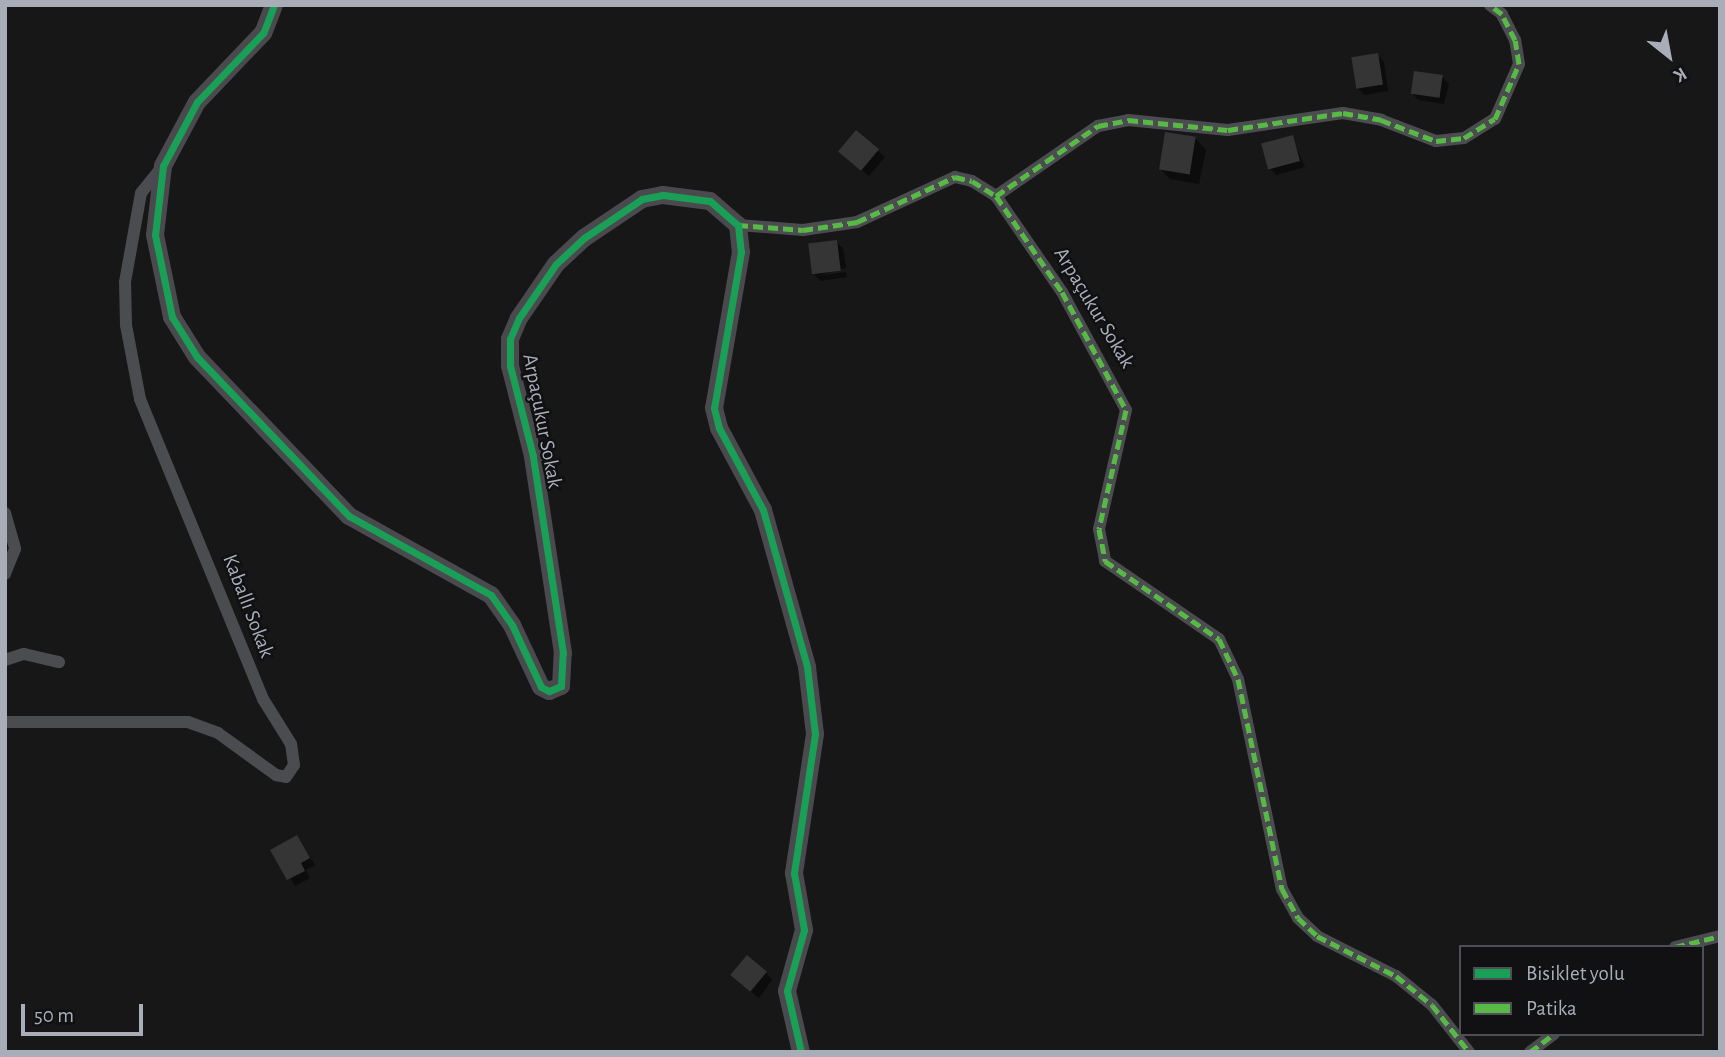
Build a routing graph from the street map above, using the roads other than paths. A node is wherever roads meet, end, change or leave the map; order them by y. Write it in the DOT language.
graph roads {
  1 [pos="274,5"];
  2 [pos="1490,5"];
  3 [pos="163,166"];
  4 [pos="996,196"];
  5 [pos="738,225"];
  6 [pos="5,513"];
  7 [pos="5,574"];
  8 [pos="5,660"];
  9 [pos="59,662"];
  10 [pos="5,722"];
  11 [pos="1720,936"];
  12 [pos="1683,945"];
  13 [pos="1551,1036"];
  14 [pos="801,1052"];
  15 [pos="1469,1052"];
  16 [pos="1530,1052"];
  1 -- 3 [label="street"];
  2 -- 4 [label="street"];
  3 -- 5 [label="street, Arpaçukur Sokak"];
  3 -- 10 [label="street, Kaballı Sokak"];
  4 -- 5 [label="street, Arpaçukur Sokak"];
  4 -- 15 [label="street, Arpaçukur Sokak"];
  5 -- 14 [label="street"];
  6 -- 7 [label="street"];
  8 -- 9 [label="street"];
  11 -- 12 [label="street"];
  13 -- 16 [label="street"];
}
